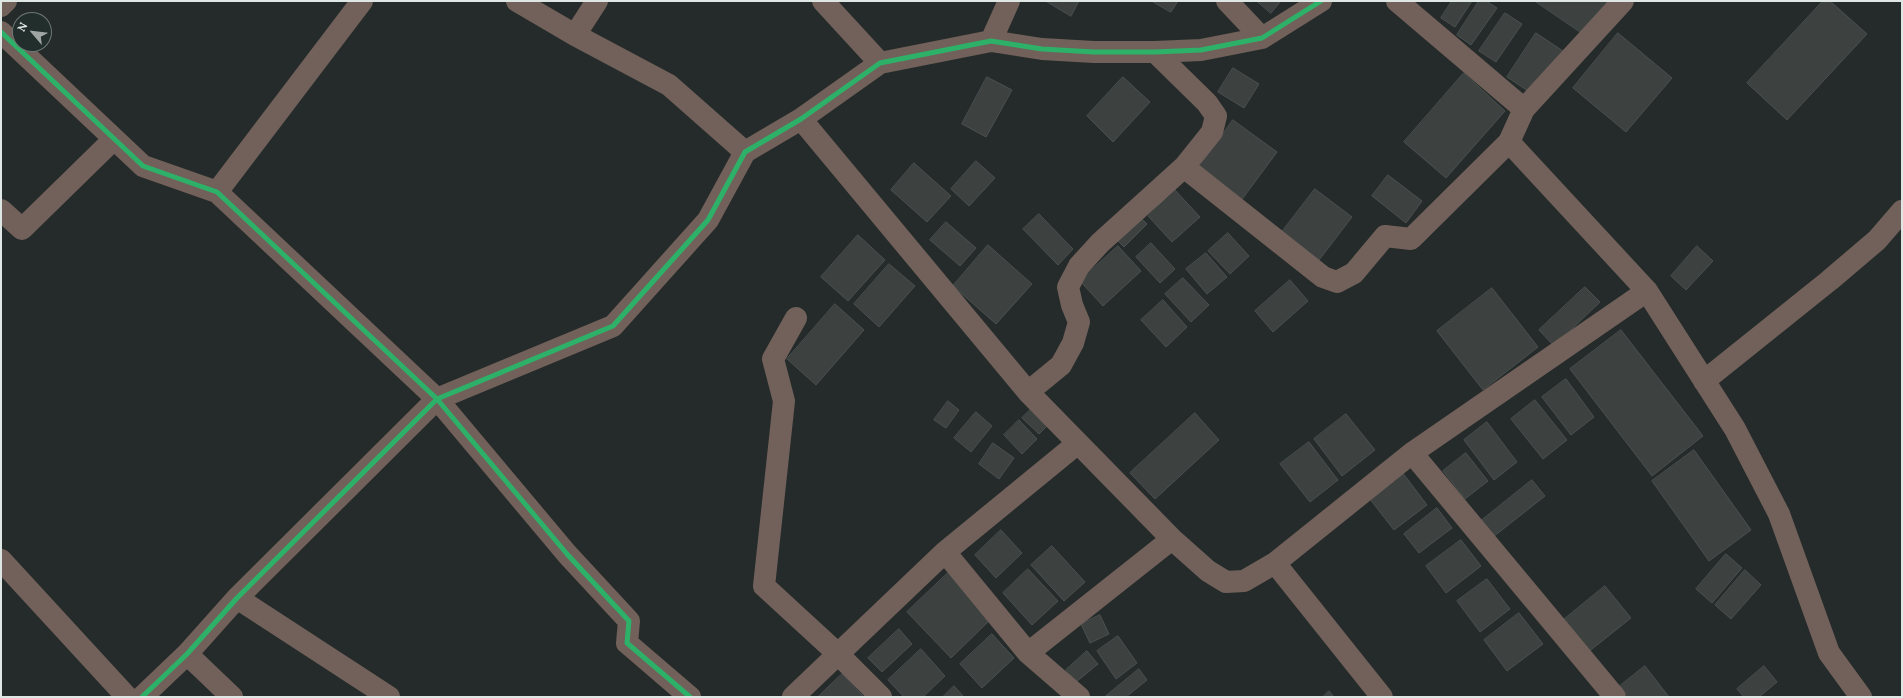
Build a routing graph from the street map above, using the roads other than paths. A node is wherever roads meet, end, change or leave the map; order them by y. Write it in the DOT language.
graph roads {
  1 [pos="6,1"];
  2 [pos="362,1"];
  3 [pos="517,1"];
  4 [pos="597,1"];
  5 [pos="823,1"];
  6 [pos="1009,1"];
  7 [pos="1227,1"];
  8 [pos="1321,1"];
  9 [pos="1397,1"];
  10 [pos="1623,1"];
  11 [pos="1,6"];
  12 [pos="1,32"];
  13 [pos="575,35"];
  14 [pos="1262,38"];
  15 [pos="991,40"];
  16 [pos="1155,52"];
  17 [pos="880,63"];
  18 [pos="1524,109"];
  19 [pos="801,119"];
  20 [pos="114,139"];
  21 [pos="1509,142"];
  22 [pos="745,152"];
  23 [pos="1184,167"];
  24 [pos="217,192"];
  25 [pos="1,210"];
  26 [pos="1902,211"];
  27 [pos="1646,291"];
  28 [pos="796,318"];
  29 [pos="1704,382"];
  30 [pos="1028,392"];
  31 [pos="437,398"];
  32 [pos="1078,443"];
  33 [pos="1412,453"];
  34 [pos="1172,538"];
  35 [pos="945,552"];
  36 [pos="1,560"];
  37 [pos="1275,563"];
  38 [pos="237,598"];
  39 [pos="1028,652"];
  40 [pos="187,654"];
  41 [pos="838,654"];
  42 [pos="127,697"];
  43 [pos="142,697"];
  44 [pos="232,697"];
  45 [pos="389,697"];
  46 [pos="690,697"];
  47 [pos="793,697"];
  48 [pos="881,697"];
  49 [pos="1078,697"];
  50 [pos="1382,697"];
  51 [pos="1615,697"];
  52 [pos="1861,697"];
  1 -- 11 [label="street"];
  2 -- 24 [label="street"];
  3 -- 13 [label="street"];
  4 -- 13 [label="street"];
  5 -- 17 [label="street"];
  6 -- 15 [label="street"];
  7 -- 14 [label="street"];
  8 -- 14 [label="street"];
  9 -- 18 [label="street"];
  10 -- 18 [label="street"];
  12 -- 20 [label="street"];
  13 -- 22 [label="street"];
  14 -- 16 [label="street"];
  15 -- 16 [label="street"];
  15 -- 17 [label="street"];
  16 -- 23 [label="street"];
  17 -- 19 [label="street"];
  18 -- 21 [label="street"];
  19 -- 22 [label="street"];
  19 -- 30 [label="street"];
  20 -- 24 [label="street"];
  20 -- 25 [label="street"];
  21 -- 23 [label="street"];
  21 -- 27 [label="street"];
  22 -- 31 [label="street"];
  23 -- 30 [label="street"];
  24 -- 31 [label="street"];
  26 -- 29 [label="street"];
  27 -- 29 [label="street"];
  27 -- 33 [label="street"];
  28 -- 41 [label="street"];
  29 -- 52 [label="street"];
  30 -- 32 [label="street"];
  31 -- 38 [label="street"];
  31 -- 46 [label="street"];
  32 -- 34 [label="street"];
  32 -- 35 [label="street"];
  33 -- 37 [label="street"];
  33 -- 51 [label="street"];
  34 -- 37 [label="street"];
  34 -- 39 [label="street"];
  35 -- 39 [label="street"];
  35 -- 41 [label="street"];
  36 -- 42 [label="street"];
  37 -- 50 [label="street"];
  38 -- 40 [label="street"];
  38 -- 45 [label="street"];
  39 -- 49 [label="street"];
  40 -- 43 [label="street"];
  40 -- 44 [label="street"];
  41 -- 47 [label="street"];
  41 -- 48 [label="street"];
}
